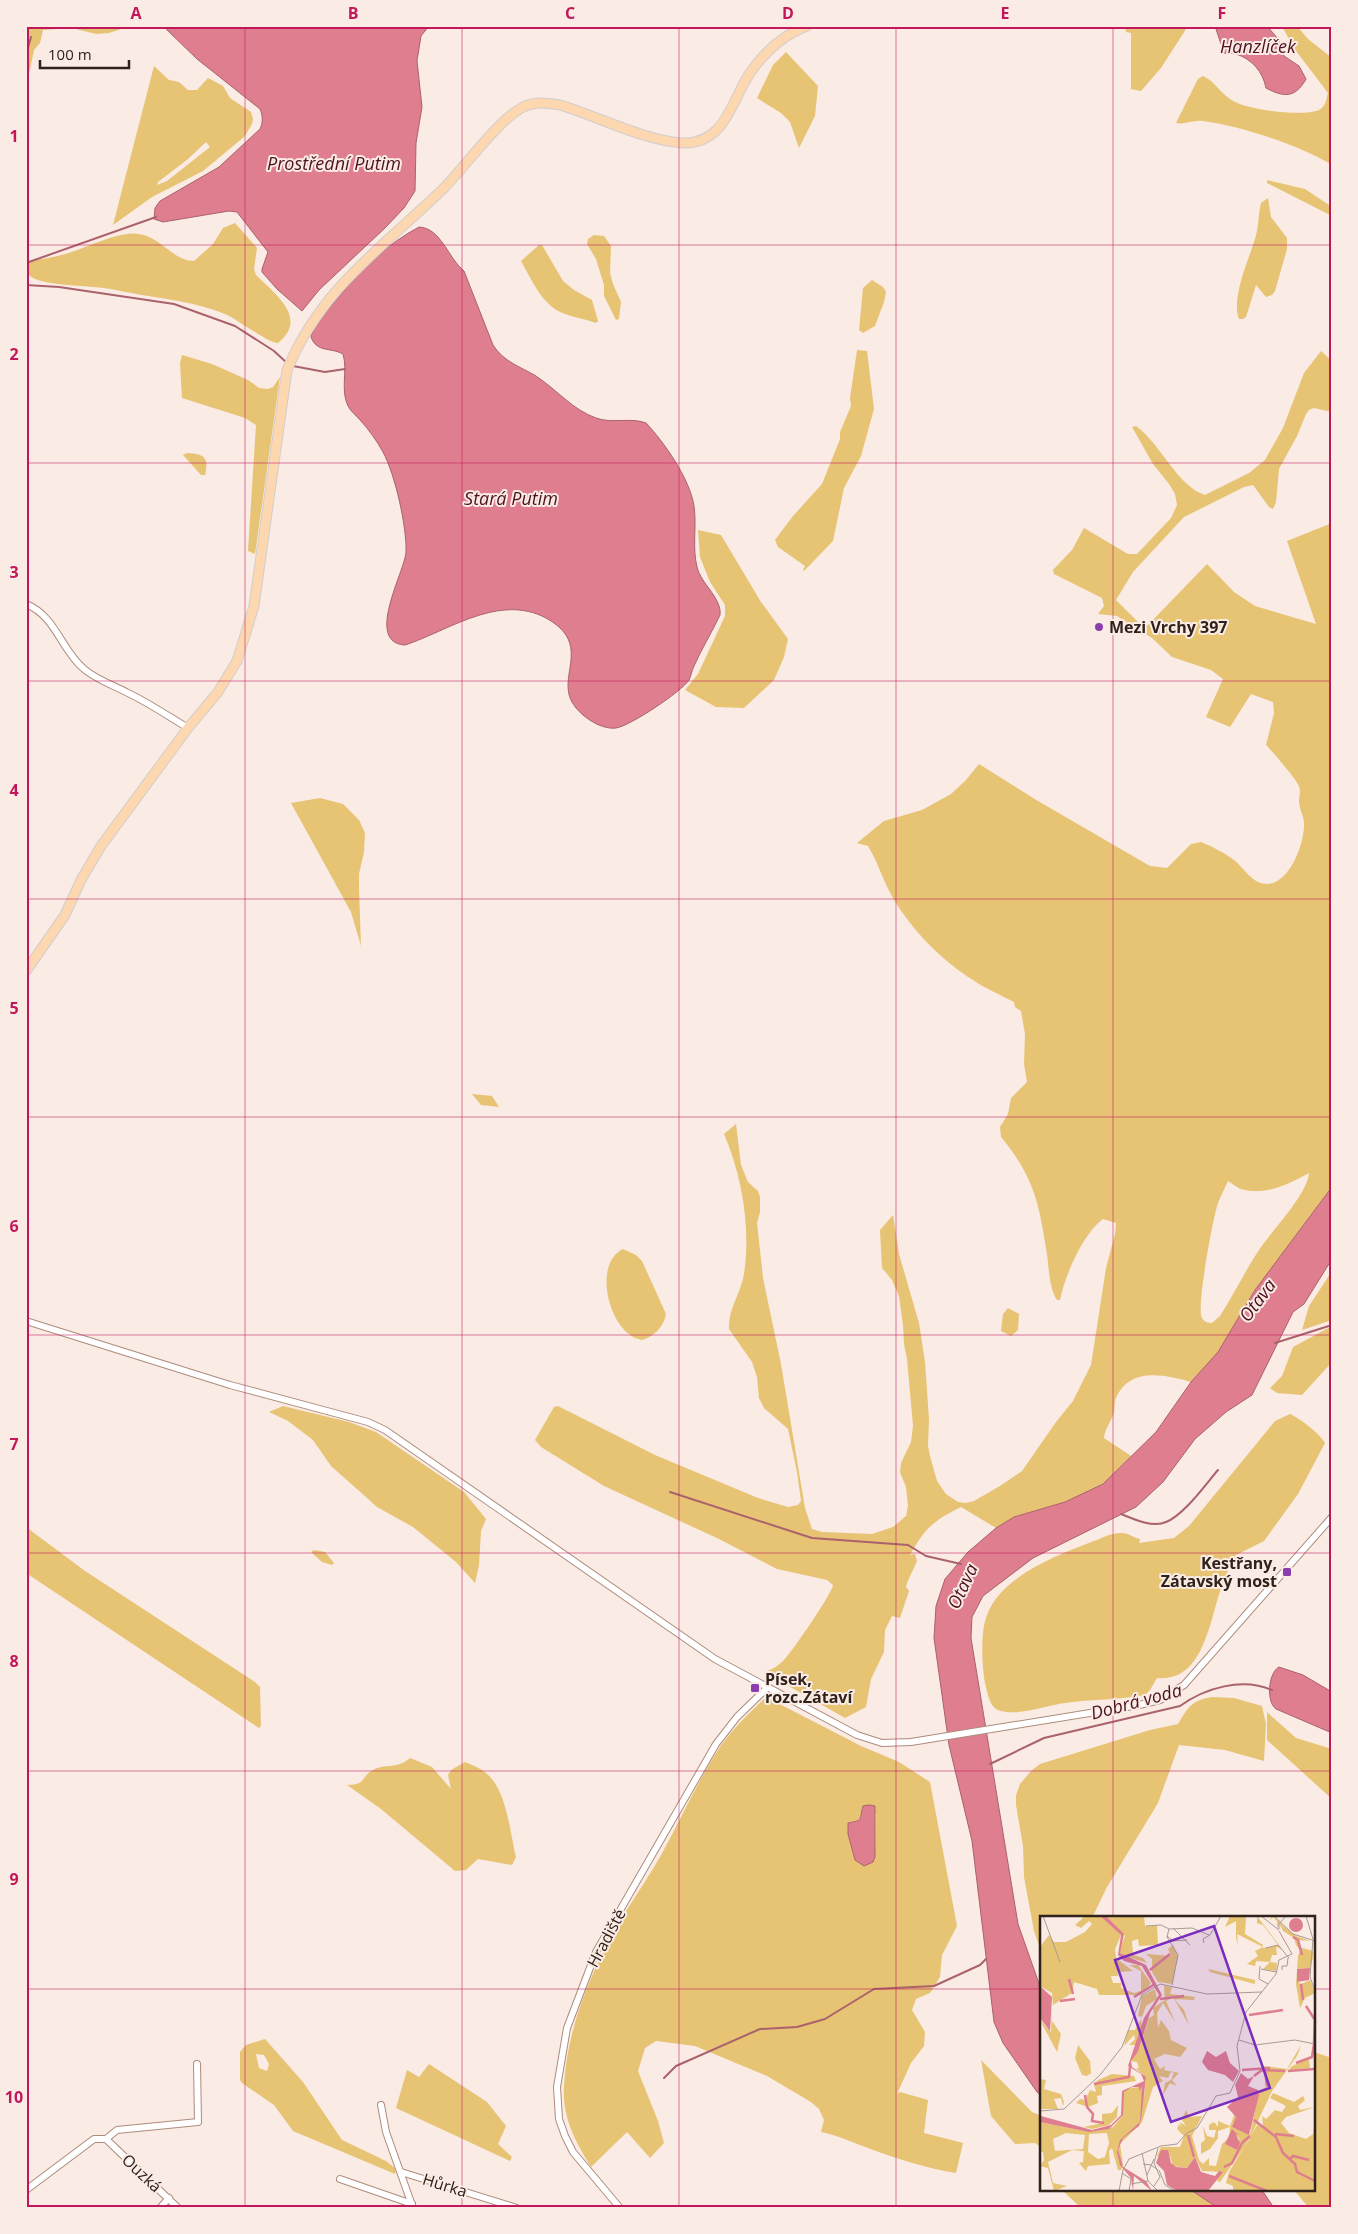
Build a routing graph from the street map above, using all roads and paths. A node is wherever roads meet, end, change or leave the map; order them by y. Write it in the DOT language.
graph roads {
  1 [pos="807,26"];
  2 [pos="26,604"];
  3 [pos="188,728"];
  4 [pos="26,971"];
  5 [pos="26,1321"];
  6 [pos="1332,1517"];
  7 [pos="767,1688"];
  8 [pos="197,2064"];
  9 [pos="381,2105"];
  10 [pos="106,2139"];
  11 [pos="402,2172"];
  12 [pos="340,2179"];
  13 [pos="26,2190"];
  14 [pos="169,2198"];
  15 [pos="412,2206"];
  16 [pos="160,2208"];
  17 [pos="178,2208"];
  18 [pos="517,2208"];
  19 [pos="620,2208"];
  1 -- 3 [label="main road"];
  2 -- 3 [label="street"];
  3 -- 4 [label="main road"];
  5 -- 7 [label="street"];
  6 -- 7 [label="street"];
  7 -- 19 [label="street, Hradiště"];
  8 -- 10 [label="street"];
  9 -- 11 [label="street"];
  10 -- 13 [label="street"];
  10 -- 14 [label="street, Ouzká"];
  11 -- 15 [label="street"];
  11 -- 18 [label="street, Hůrka"];
  12 -- 15 [label="street"];
  14 -- 16 [label="street"];
  14 -- 17 [label="street, Ouzká"];
}
